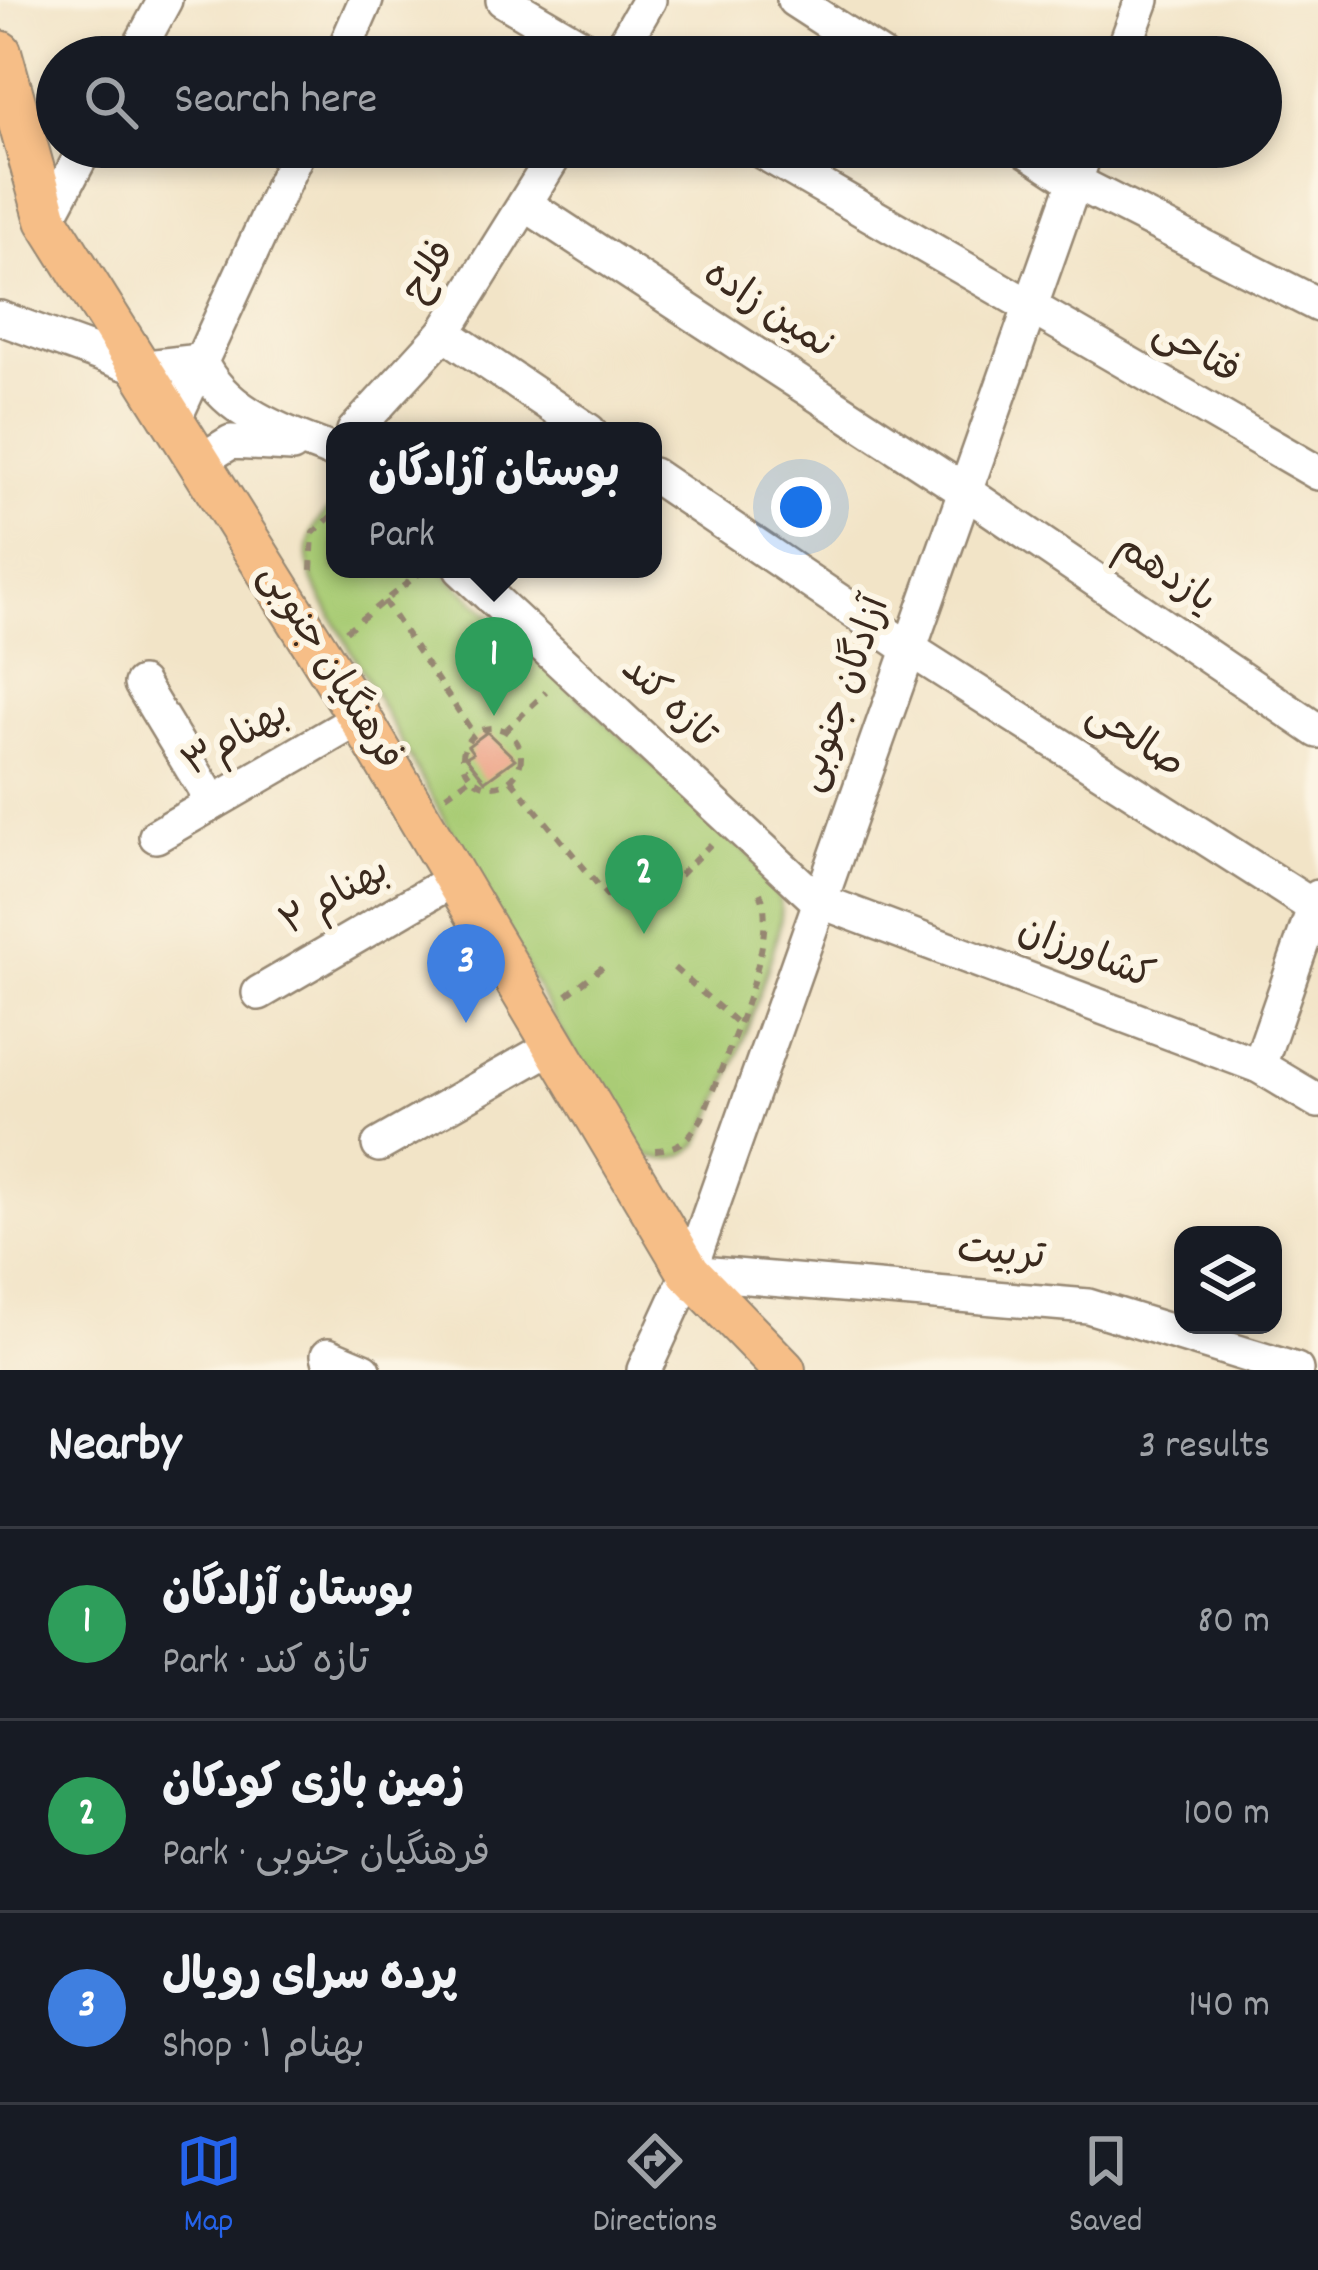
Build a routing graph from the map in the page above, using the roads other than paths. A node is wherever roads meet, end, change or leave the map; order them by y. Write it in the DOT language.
graph roads {
  1 [pos="165,0"];
  2 [pos="366,0"];
  3 [pos="503,0"];
  4 [pos="649,0"];
  5 [pos="794,0"];
  6 [pos="1142,0"];
  7 [pos="145,36"];
  8 [pos="350,36"];
  9 [pos="564,36"];
  10 [pos="628,36"];
  11 [pos="850,36"];
  12 [pos="1128,36"];
  13 [pos="0,52"];
  14 [pos="75,168"];
  15 [pos="290,168"];
  16 [pos="547,168"];
  17 [pos="790,168"];
  18 [pos="1054,168"];
  19 [pos="1079,168"];
  20 [pos="1074,181"];
  21 [pos="525,203"];
  22 [pos="47,220"];
  23 [pos="1318,305"];
  24 [pos="1030,308"];
  25 [pos="0,318"];
  26 [pos="444,333"];
  27 [pos="200,362"];
  28 [pos="138,368"];
  29 [pos="174,420"];
  30 [pos="362,422"];
  31 [pos="576,422"];
  32 [pos="326,448"];
  33 [pos="326,451"];
  34 [pos="200,461"];
  35 [pos="1318,473"];
  36 [pos="662,481"];
  37 [pos="964,490"];
  38 [pos="471,578"];
  39 [pos="908,648"];
  40 [pos="141,684"];
  41 [pos="361,718"];
  42 [pos="1318,731"];
  43 [pos="213,803"];
  44 [pos="156,836"];
  45 [pos="456,878"];
  46 [pos="817,900"];
  47 [pos="1316,902"];
  48 [pos="259,993"];
  49 [pos="555,1025"];
  50 [pos="1259,1066"];
  51 [pos="1318,1100"];
  52 [pos="379,1145"];
  53 [pos="689,1272"];
  54 [pos="332,1370"];
  55 [pos="364,1370"];
  56 [pos="644,1370"];
  57 [pos="784,1370"];
  58 [pos="1296,1370"];
  1 -- 7 [label="street"];
  2 -- 8 [label="street"];
  3 -- 9 [label="street"];
  4 -- 10 [label="street"];
  5 -- 11 [label="street"];
  6 -- 12 [label="street"];
  13 -- 22 [label="main road, فرهنگیان جنوبی"];
  14 -- 22 [label="street"];
  15 -- 27 [label="street"];
  16 -- 21 [label="street, فلاح"];
  17 -- 24 [label="street, فتاحی"];
  18 -- 20 [label="street"];
  19 -- 20 [label="street, آزادگان جنوبی"];
  20 -- 23 [label="street"];
  20 -- 24 [label="street, آزادگان جنوبی"];
  21 -- 26 [label="street, فلاح"];
  21 -- 37 [label="street, نمین زاده"];
  22 -- 28 [label="main road, فرهنگیان جنوبی"];
  24 -- 35 [label="street, فتاحی"];
  24 -- 37 [label="street, آزادگان جنوبی"];
  25 -- 28 [label="street"];
  26 -- 30 [label="street, فلاح"];
  26 -- 31 [label="street"];
  27 -- 28 [label="street"];
  27 -- 29 [label="street"];
  27 -- 32 [label="street"];
  28 -- 29 [label="main road, فرهنگیان جنوبی"];
  29 -- 34 [label="main road, فرهنگیان جنوبی"];
  33 -- 34 [label="street"];
  34 -- 41 [label="main road, فرهنگیان جنوبی"];
  36 -- 39 [label="street, صالحی"];
  37 -- 39 [label="street, آزادگان جنوبی"];
  37 -- 42 [label="street, یازدهم"];
  38 -- 46 [label="street, تازه کند"];
  39 -- 46 [label="street, آزادگان جنوبی"];
  39 -- 47 [label="street, صالحی"];
  40 -- 43 [label="street"];
  41 -- 43 [label="street, بهنام۳"];
  41 -- 45 [label="main road, فرهنگیان جنوبی"];
  43 -- 44 [label="street, بهنام۳"];
  45 -- 48 [label="street, بهنام ۲"];
  45 -- 49 [label="main road, فرهنگیان جنوبی"];
  46 -- 50 [label="street, کشاورزان"];
  46 -- 53 [label="street, آزادگان جنوبی"];
  47 -- 50 [label="street"];
  49 -- 52 [label="street"];
  49 -- 53 [label="main road, فرهنگیان جنوبی"];
  50 -- 51 [label="street, کشاورزان"];
  53 -- 56 [label="street, آزادگان جنوبی"];
  53 -- 57 [label="main road, فرهنگیان جنوبی"];
  53 -- 58 [label="street, تربیت"];
  54 -- 55 [label="street"];
}
